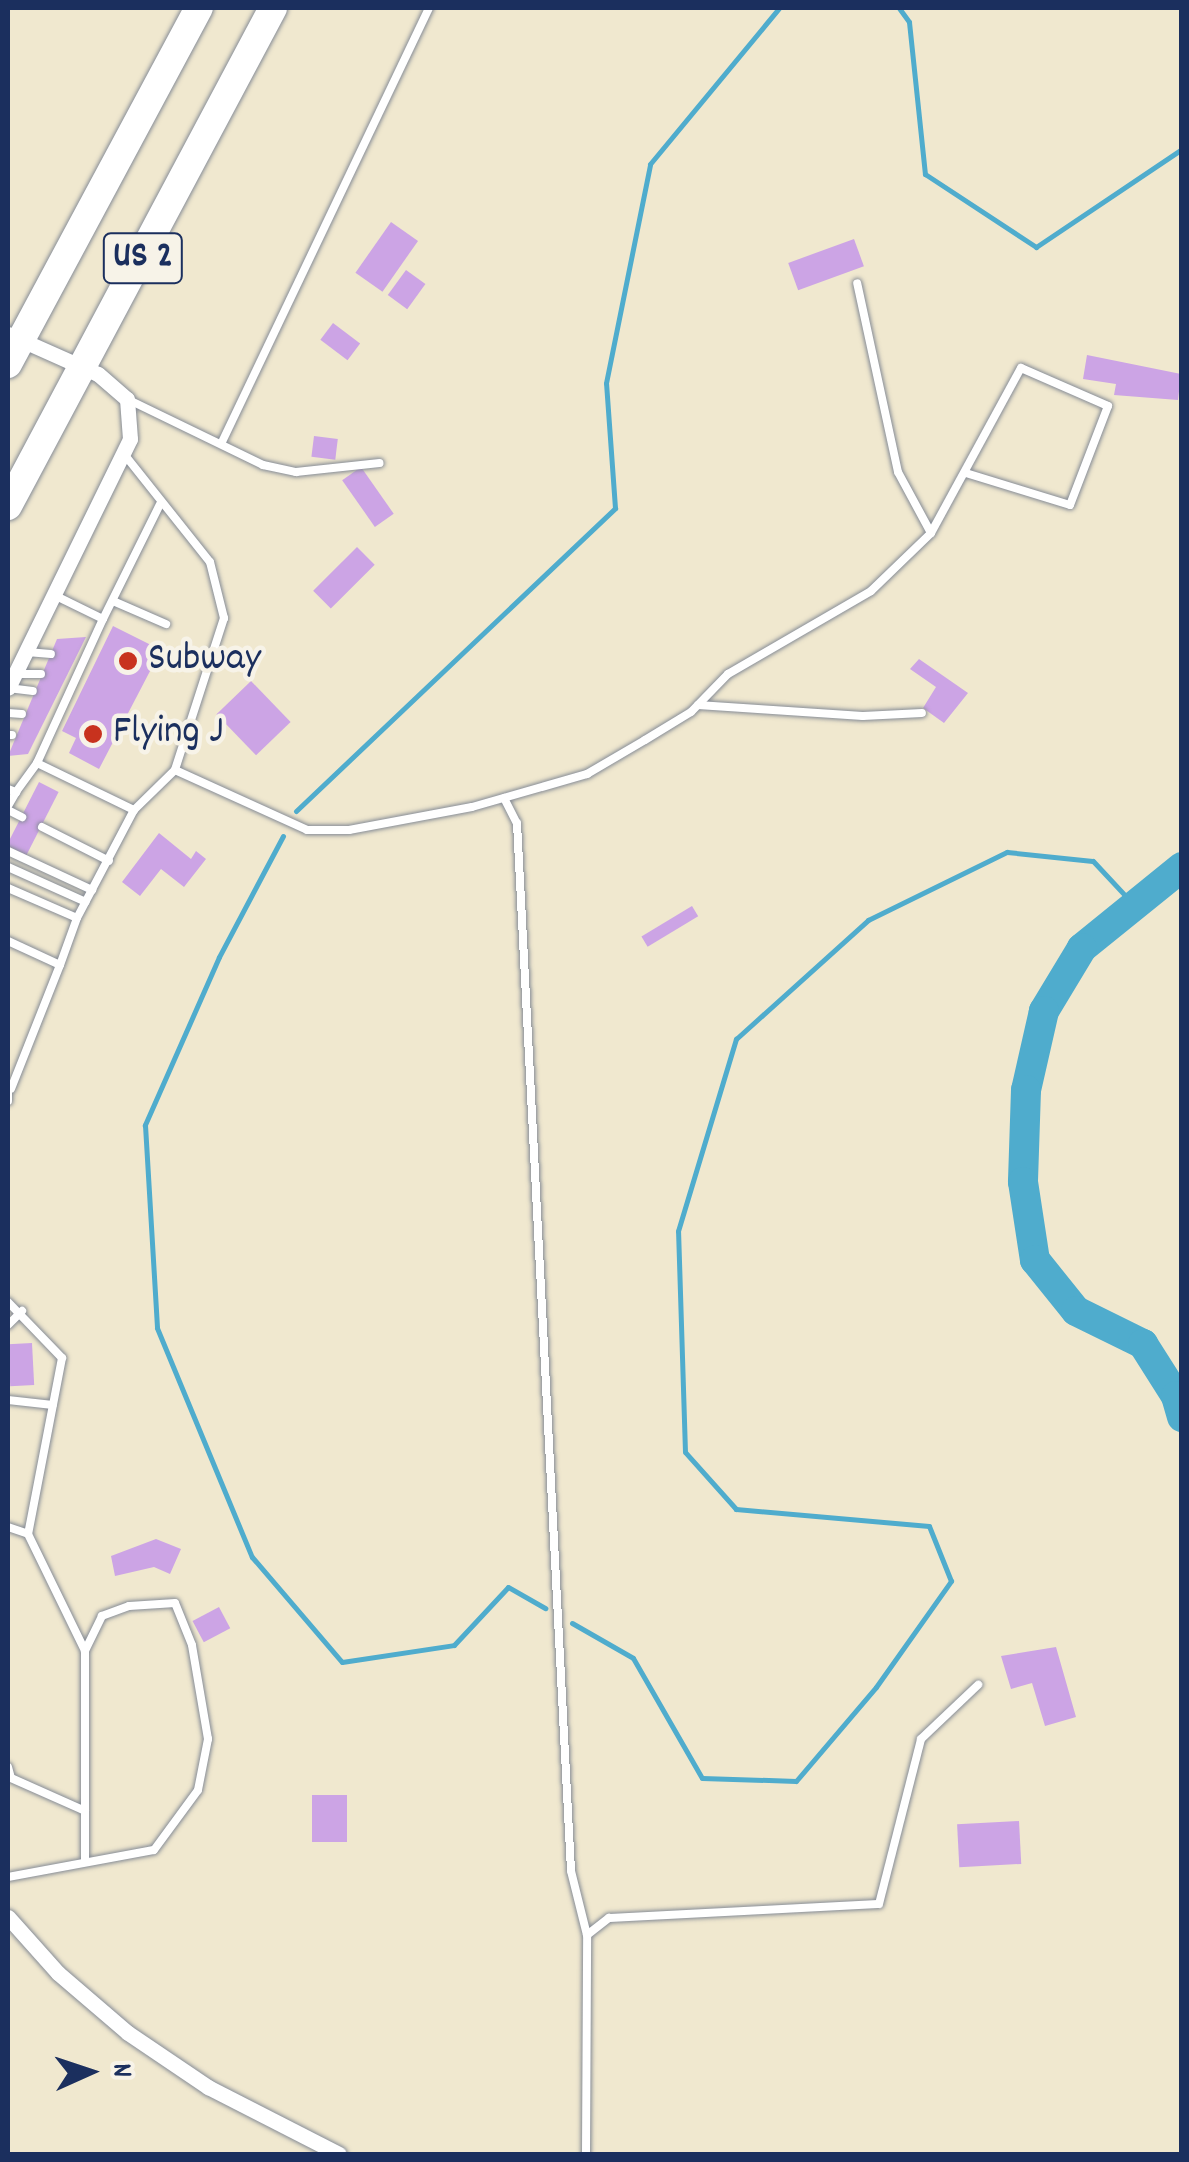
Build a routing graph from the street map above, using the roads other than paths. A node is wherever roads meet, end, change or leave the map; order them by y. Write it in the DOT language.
graph roads {
  1 [pos="199,8"];
  2 [pos="273,8"];
  3 [pos="429,8"];
  4 [pos="857,283"];
  5 [pos="15,336"];
  6 [pos="8,364"];
  7 [pos="85,364"];
  8 [pos="127,400"];
  9 [pos="222,442"];
  10 [pos="124,454"];
  11 [pos="380,463"];
  12 [pos="966,473"];
  13 [pos="160,504"];
  14 [pos="8,506"];
  15 [pos="932,532"];
  16 [pos="56,596"];
  17 [pos="112,601"];
  18 [pos="104,619"];
  19 [pos="166,624"];
  20 [pos="26,652"];
  21 [pos="50,654"];
  22 [pos="41,674"];
  23 [pos="68,674"];
  24 [pos="78,674"];
  25 [pos="11,681"];
  26 [pos="32,691"];
  27 [pos="698,705"];
  28 [pos="8,713"];
  29 [pos="922,713"];
  30 [pos="22,714"];
  31 [pos="47,715"];
  32 [pos="59,716"];
  33 [pos="37,736"];
  34 [pos="49,736"];
  35 [pos="37,763"];
  36 [pos="175,770"];
  37 [pos="12,790"];
  38 [pos="504,798"];
  39 [pos="8,808"];
  40 [pos="134,810"];
  41 [pos="22,817"];
  42 [pos="42,827"];
  43 [pos="8,851"];
  44 [pos="109,861"];
  45 [pos="8,867"];
  46 [pos="8,888"];
  47 [pos="92,890"];
  48 [pos="86,902"];
  49 [pos="77,918"];
  50 [pos="8,941"];
  51 [pos="60,965"];
  52 [pos="10,1088"];
  53 [pos="8,1101"];
  54 [pos="8,1302"];
  55 [pos="22,1311"];
  56 [pos="8,1325"];
  57 [pos="8,1400"];
  58 [pos="53,1406"];
  59 [pos="8,1527"];
  60 [pos="28,1534"];
  61 [pos="84,1651"];
  62 [pos="978,1685"];
  63 [pos="8,1768"];
  64 [pos="84,1812"];
  65 [pos="85,1862"];
  66 [pos="8,1878"];
  67 [pos="8,1917"];
  68 [pos="587,1935"];
  69 [pos="339,2154"];
  70 [pos="586,2154"];
  1 -- 5 [label="highway, US 2"];
  2 -- 7 [label="highway, US 2"];
  3 -- 9 [label="lane"];
  4 -- 15 [label="lane"];
  5 -- 6 [label="highway, US 2"];
  5 -- 7 [label="street"];
  7 -- 8 [label="street"];
  7 -- 14 [label="highway, US 2"];
  8 -- 9 [label="lane"];
  8 -- 10 [label="street"];
  9 -- 11 [label="lane"];
  10 -- 13 [label="lane"];
  10 -- 16 [label="street"];
  12 -- 12 [label="lane"];
  12 -- 15 [label="lane"];
  13 -- 17 [label="lane"];
  13 -- 36 [label="lane"];
  15 -- 27 [label="lane"];
  16 -- 18 [label="lane"];
  16 -- 20 [label="street"];
  17 -- 18 [label="lane"];
  17 -- 19 [label="lane"];
  18 -- 24 [label="lane"];
  20 -- 21 [label="lane"];
  20 -- 25 [label="street"];
  22 -- 25 [label="lane"];
  23 -- 24 [label="lane"];
  24 -- 32 [label="lane"];
  25 -- 26 [label="lane"];
  27 -- 29 [label="lane"];
  27 -- 38 [label="lane"];
  28 -- 30 [label="lane"];
  31 -- 32 [label="lane"];
  32 -- 34 [label="lane"];
  33 -- 34 [label="lane"];
  34 -- 35 [label="lane"];
  35 -- 37 [label="lane"];
  35 -- 40 [label="lane"];
  36 -- 38 [label="lane"];
  36 -- 40 [label="lane"];
  37 -- 39 [label="lane"];
  38 -- 68 [label="lane"];
  39 -- 41 [label="lane"];
  40 -- 44 [label="lane"];
  42 -- 44 [label="lane"];
  43 -- 47 [label="lane"];
  44 -- 47 [label="lane"];
  45 -- 48 [label="lane"];
  46 -- 49 [label="lane"];
  47 -- 48 [label="lane"];
  48 -- 49 [label="lane"];
  49 -- 51 [label="lane"];
  50 -- 51 [label="lane"];
  51 -- 52 [label="lane"];
  52 -- 53 [label="lane"];
  54 -- 55 [label="lane"];
  55 -- 56 [label="lane"];
  55 -- 58 [label="lane"];
  57 -- 58 [label="lane"];
  58 -- 60 [label="lane"];
  59 -- 60 [label="lane"];
  60 -- 61 [label="lane"];
  61 -- 64 [label="lane"];
  61 -- 65 [label="lane"];
  62 -- 68 [label="lane"];
  63 -- 64 [label="lane"];
  64 -- 65 [label="lane"];
  65 -- 66 [label="lane"];
  67 -- 69 [label="street"];
  68 -- 70 [label="lane"];
}
